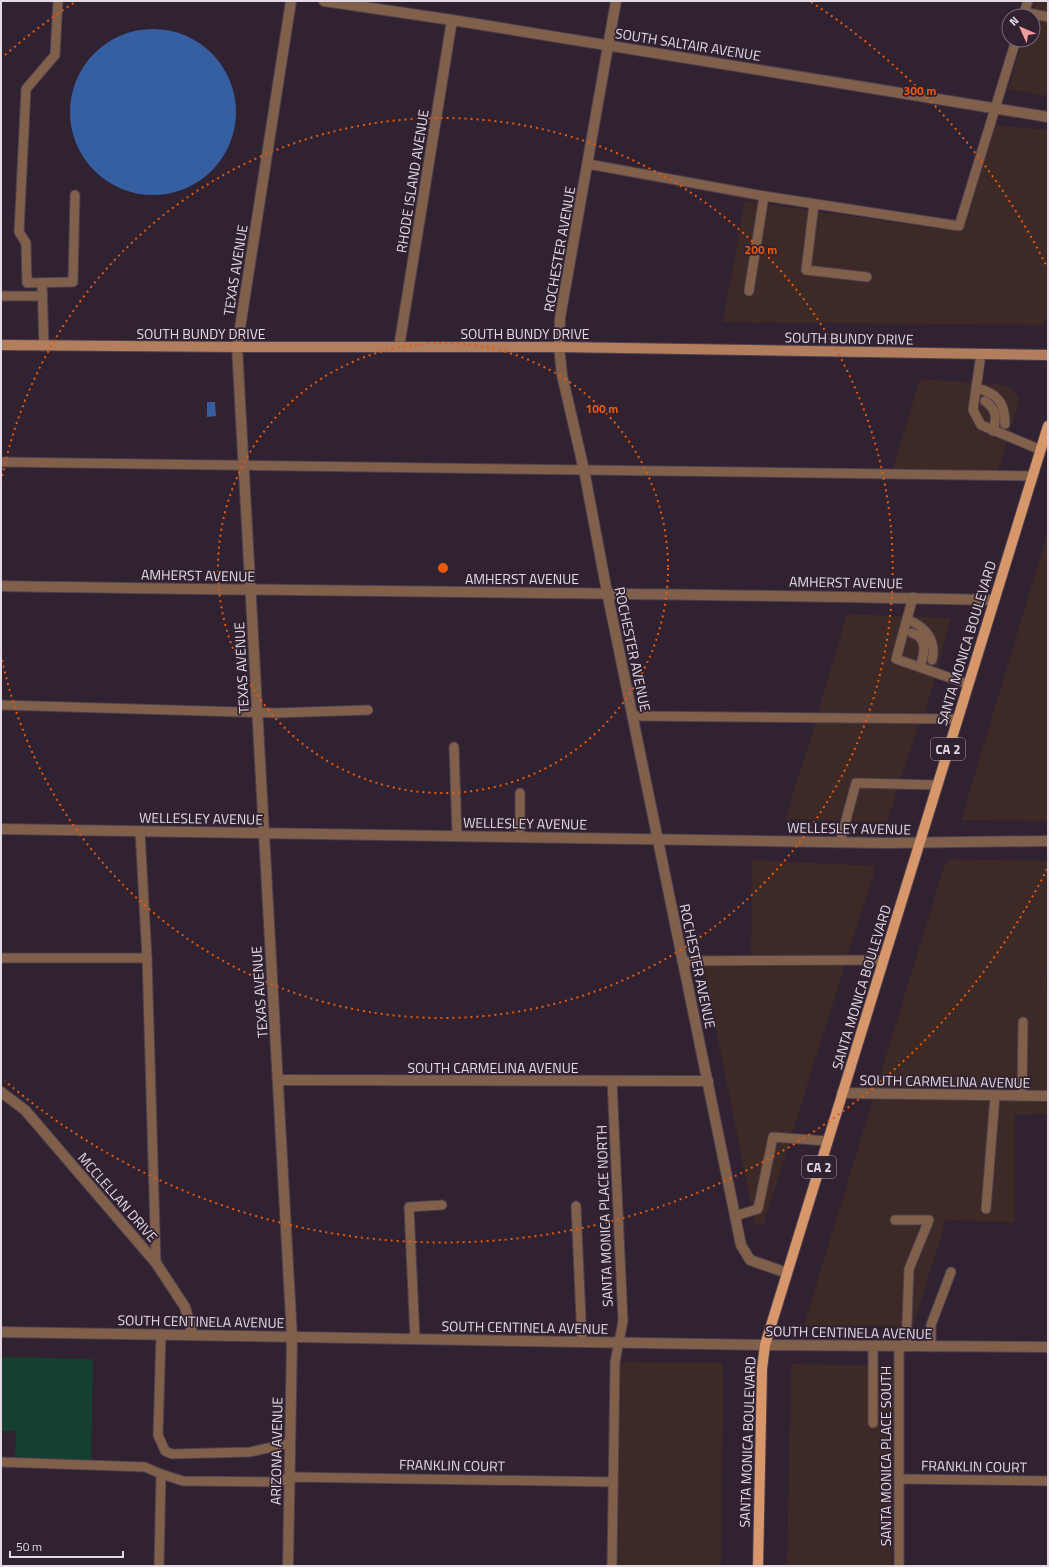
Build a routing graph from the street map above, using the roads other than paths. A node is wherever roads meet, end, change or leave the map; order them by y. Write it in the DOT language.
graph roads {
  1 [pos="58,1"];
  2 [pos="291,1"];
  3 [pos="324,1"];
  4 [pos="616,1"];
  5 [pos="452,20"];
  6 [pos="608,46"];
  7 [pos="1014,48"];
  8 [pos="995,108"];
  9 [pos="1048,116"];
  10 [pos="588,164"];
  11 [pos="75,195"];
  12 [pos="764,196"];
  13 [pos="814,204"];
  14 [pos="867,277"];
  15 [pos="42,283"];
  16 [pos="749,291"];
  17 [pos="1,296"];
  18 [pos="43,296"];
  19 [pos="1,345"];
  20 [pos="44,346"];
  21 [pos="399,347"];
  22 [pos="559,347"];
  23 [pos="237,348"];
  24 [pos="981,354"];
  25 [pos="1048,355"];
  26 [pos="976,388"];
  27 [pos="985,401"];
  28 [pos="1005,424"];
  29 [pos="1048,426"];
  30 [pos="993,431"];
  31 [pos="1041,450"];
  32 [pos="1,462"];
  33 [pos="244,466"];
  34 [pos="584,470"];
  35 [pos="1033,476"];
  36 [pos="1,586"];
  37 [pos="250,590"];
  38 [pos="607,592"];
  39 [pos="913,598"];
  40 [pos="994,600"];
  41 [pos="907,619"];
  42 [pos="912,633"];
  43 [pos="932,660"];
  44 [pos="920,667"];
  45 [pos="968,684"];
  46 [pos="1,705"];
  47 [pos="368,710"];
  48 [pos="258,712"];
  49 [pos="633,716"];
  50 [pos="957,719"];
  51 [pos="454,747"];
  52 [pos="937,785"];
  53 [pos="520,793"];
  54 [pos="1,829"];
  55 [pos="140,831"];
  56 [pos="263,833"];
  57 [pos="457,835"];
  58 [pos="520,836"];
  59 [pos="658,840"];
  60 [pos="1048,841"];
  61 [pos="840,842"];
  62 [pos="919,843"];
  63 [pos="1,958"];
  64 [pos="147,958"];
  65 [pos="884,960"];
  66 [pos="682,961"];
  67 [pos="1023,1022"];
  68 [pos="279,1080"];
  69 [pos="612,1081"];
  70 [pos="708,1081"];
  71 [pos="1,1092"];
  72 [pos="842,1094"];
  73 [pos="995,1096"];
  74 [pos="1022,1096"];
  75 [pos="1048,1096"];
  76 [pos="827,1141"];
  77 [pos="442,1205"];
  78 [pos="576,1206"];
  79 [pos="986,1209"];
  80 [pos="735,1216"];
  81 [pos="895,1220"];
  82 [pos="156,1263"];
  83 [pos="951,1272"];
  84 [pos="787,1273"];
  85 [pos="1,1332"];
  86 [pos="161,1334"];
  87 [pos="193,1335"];
  88 [pos="292,1337"];
  89 [pos="415,1339"];
  90 [pos="582,1342"];
  91 [pos="618,1343"];
  92 [pos="765,1345"];
  93 [pos="873,1346"];
  94 [pos="903,1347"];
  95 [pos="930,1347"];
  96 [pos="1048,1347"];
  97 [pos="873,1423"];
  98 [pos="290,1443"];
  99 [pos="1,1462"];
  100 [pos="161,1474"];
  101 [pos="290,1477"];
  102 [pos="900,1479"];
  103 [pos="1048,1481"];
  104 [pos="613,1482"];
  105 [pos="158,1566"];
  106 [pos="288,1566"];
  107 [pos="612,1566"];
  108 [pos="758,1566"];
  109 [pos="899,1566"];
  1 -- 15 [label="lane"];
  2 -- 23 [label="street, TEXAS AVENUE"];
  3 -- 5 [label="street, SOUTH SALTAIR AVENUE"];
  4 -- 6 [label="street, ROCHESTER AVENUE"];
  5 -- 6 [label="street, SOUTH SALTAIR AVENUE"];
  5 -- 21 [label="street, RHODE ISLAND AVENUE"];
  6 -- 8 [label="street, SOUTH SALTAIR AVENUE"];
  6 -- 10 [label="street, ROCHESTER AVENUE"];
  7 -- 8 [label="lane"];
  8 -- 9 [label="street, SOUTH SALTAIR AVENUE"];
  8 -- 13 [label="lane"];
  10 -- 12 [label="lane"];
  10 -- 22 [label="street, ROCHESTER AVENUE"];
  11 -- 15 [label="lane"];
  12 -- 13 [label="lane"];
  12 -- 16 [label="lane"];
  13 -- 14 [label="lane"];
  15 -- 18 [label="lane"];
  17 -- 18 [label="lane"];
  18 -- 20 [label="lane"];
  19 -- 20 [label="main road, SOUTH BUNDY DRIVE"];
  20 -- 23 [label="main road, SOUTH BUNDY DRIVE"];
  21 -- 22 [label="main road, SOUTH BUNDY DRIVE"];
  21 -- 23 [label="main road, SOUTH BUNDY DRIVE"];
  22 -- 24 [label="main road, SOUTH BUNDY DRIVE"];
  22 -- 34 [label="street, ROCHESTER AVENUE"];
  23 -- 33 [label="street, TEXAS AVENUE"];
  24 -- 25 [label="main road, SOUTH BUNDY DRIVE"];
  24 -- 26 [label="lane"];
  26 -- 28 [label="lane"];
  26 -- 30 [label="lane"];
  27 -- 30 [label="lane"];
  29 -- 31 [label="main road, SANTA MONICA BOULEVARD / CA 2"];
  30 -- 31 [label="lane"];
  31 -- 35 [label="main road, SANTA MONICA BOULEVARD / CA 2"];
  32 -- 33 [label="lane"];
  33 -- 34 [label="lane"];
  33 -- 37 [label="street, TEXAS AVENUE"];
  34 -- 35 [label="lane"];
  34 -- 38 [label="street, ROCHESTER AVENUE"];
  35 -- 40 [label="main road, SANTA MONICA BOULEVARD / CA 2"];
  36 -- 37 [label="street, AMHERST AVENUE"];
  37 -- 38 [label="street, AMHERST AVENUE"];
  37 -- 48 [label="street, TEXAS AVENUE"];
  38 -- 39 [label="street, AMHERST AVENUE"];
  38 -- 49 [label="street, ROCHESTER AVENUE"];
  39 -- 40 [label="street, AMHERST AVENUE"];
  39 -- 41 [label="lane"];
  40 -- 45 [label="main road, SANTA MONICA BOULEVARD / CA 2"];
  41 -- 43 [label="lane"];
  41 -- 44 [label="lane"];
  42 -- 44 [label="lane"];
  44 -- 45 [label="lane"];
  45 -- 50 [label="main road, SANTA MONICA BOULEVARD / CA 2"];
  46 -- 48 [label="lane"];
  47 -- 48 [label="lane"];
  48 -- 56 [label="street, TEXAS AVENUE"];
  49 -- 50 [label="lane"];
  49 -- 59 [label="street, ROCHESTER AVENUE"];
  50 -- 52 [label="main road, SANTA MONICA BOULEVARD / CA 2"];
  51 -- 57 [label="lane"];
  52 -- 61 [label="lane"];
  52 -- 62 [label="main road, SANTA MONICA BOULEVARD / CA 2"];
  53 -- 58 [label="lane"];
  54 -- 55 [label="street, WELLESLEY AVENUE"];
  55 -- 56 [label="street, WELLESLEY AVENUE"];
  55 -- 64 [label="lane"];
  56 -- 57 [label="street, WELLESLEY AVENUE"];
  56 -- 68 [label="street, TEXAS AVENUE"];
  57 -- 58 [label="street, WELLESLEY AVENUE"];
  58 -- 59 [label="street, WELLESLEY AVENUE"];
  59 -- 61 [label="street, WELLESLEY AVENUE"];
  59 -- 66 [label="street, ROCHESTER AVENUE"];
  60 -- 62 [label="street, WELLESLEY AVENUE"];
  61 -- 62 [label="street, WELLESLEY AVENUE"];
  62 -- 65 [label="main road, SANTA MONICA BOULEVARD / CA 2"];
  63 -- 64 [label="lane"];
  64 -- 82 [label="lane"];
  65 -- 66 [label="lane"];
  65 -- 72 [label="main road, SANTA MONICA BOULEVARD / CA 2"];
  66 -- 70 [label="street, ROCHESTER AVENUE"];
  67 -- 74 [label="lane"];
  68 -- 69 [label="street, SOUTH CARMELINA AVENUE"];
  68 -- 88 [label="street, TEXAS AVENUE"];
  69 -- 70 [label="street, SOUTH CARMELINA AVENUE"];
  69 -- 91 [label="lane, SANTA MONICA PLACE NORTH"];
  70 -- 80 [label="street, ROCHESTER AVENUE"];
  71 -- 82 [label="street, MCCLELLAN DRIVE"];
  72 -- 73 [label="street, SOUTH CARMELINA AVENUE"];
  72 -- 76 [label="main road, SANTA MONICA BOULEVARD / CA 2"];
  73 -- 74 [label="street, SOUTH CARMELINA AVENUE"];
  73 -- 79 [label="lane"];
  74 -- 75 [label="street, SOUTH CARMELINA AVENUE"];
  76 -- 80 [label="lane"];
  76 -- 84 [label="main road, SANTA MONICA BOULEVARD / CA 2"];
  77 -- 89 [label="lane"];
  78 -- 90 [label="lane"];
  80 -- 84 [label="street, ROCHESTER AVENUE"];
  81 -- 94 [label="lane, SANTA MONICA PLACE SOUTH"];
  82 -- 87 [label="street, MCCLELLAN DRIVE"];
  83 -- 95 [label="lane"];
  84 -- 92 [label="main road, SANTA MONICA BOULEVARD / CA 2"];
  85 -- 86 [label="street, SOUTH CENTINELA AVENUE"];
  86 -- 87 [label="street, SOUTH CENTINELA AVENUE"];
  86 -- 98 [label="lane"];
  87 -- 88 [label="street, SOUTH CENTINELA AVENUE"];
  88 -- 89 [label="street, SOUTH CENTINELA AVENUE"];
  88 -- 98 [label="street, ARIZONA AVENUE"];
  89 -- 90 [label="street, SOUTH CENTINELA AVENUE"];
  90 -- 91 [label="street, SOUTH CENTINELA AVENUE"];
  91 -- 92 [label="street, SOUTH CENTINELA AVENUE"];
  91 -- 104 [label="lane, SANTA MONICA PLACE NORTH"];
  92 -- 93 [label="street, SOUTH CENTINELA AVENUE"];
  92 -- 108 [label="main road, SANTA MONICA BOULEVARD"];
  93 -- 94 [label="street, SOUTH CENTINELA AVENUE"];
  93 -- 97 [label="lane"];
  94 -- 95 [label="street, SOUTH CENTINELA AVENUE"];
  94 -- 102 [label="lane, SANTA MONICA PLACE SOUTH"];
  95 -- 96 [label="street, SOUTH CENTINELA AVENUE"];
  98 -- 101 [label="street, ARIZONA AVENUE"];
  99 -- 100 [label="lane, FRANKLIN COURT"];
  100 -- 101 [label="lane, FRANKLIN COURT"];
  100 -- 105 [label="lane"];
  101 -- 104 [label="lane, FRANKLIN COURT"];
  101 -- 106 [label="street, ARIZONA AVENUE"];
  102 -- 103 [label="lane, FRANKLIN COURT"];
  102 -- 109 [label="lane, SANTA MONICA PLACE SOUTH"];
  104 -- 107 [label="lane, SANTA MONICA PLACE NORTH"];
}
